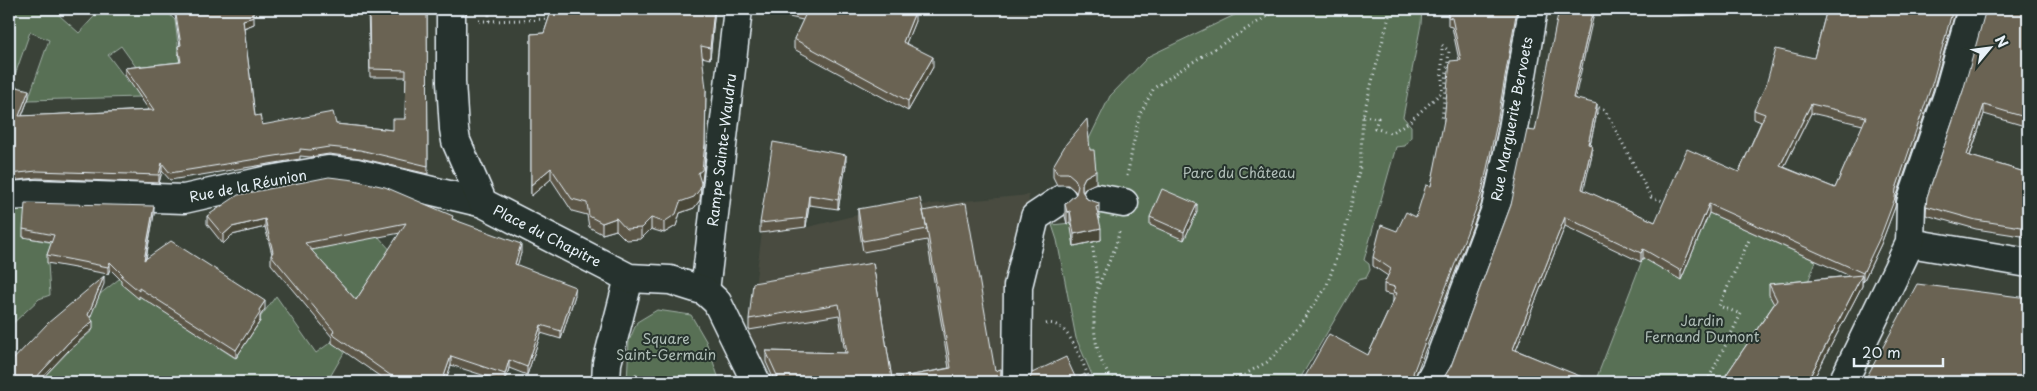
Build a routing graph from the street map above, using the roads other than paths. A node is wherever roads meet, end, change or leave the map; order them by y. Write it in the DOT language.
graph roads {
  1 [pos="451,9"];
  2 [pos="738,9"];
  3 [pos="1533,9"];
  4 [pos="1972,9"];
  5 [pos="9,196"];
  6 [pos="1097,198"];
  7 [pos="1062,199"];
  8 [pos="483,202"];
  9 [pos="1124,203"];
  10 [pos="1910,243"];
  11 [pos="2028,263"];
  12 [pos="629,278"];
  13 [pos="705,291"];
  14 [pos="1438,378"];
  15 [pos="606,382"];
  16 [pos="756,382"];
  17 [pos="1017,382"];
  18 [pos="1843,382"];
  1 -- 8 [label="street, Place du Chapitre"];
  2 -- 13 [label="street, Rampe Sainte-Waudru"];
  3 -- 14 [label="street, Rue Marguerite Bervoets"];
  4 -- 10 [label="street"];
  5 -- 8 [label="street, Rue de la Réunion"];
  6 -- 9 [label="street"];
  7 -- 17 [label="street"];
  8 -- 12 [label="street, Place du Chapitre"];
  10 -- 11 [label="street"];
  10 -- 18 [label="street"];
  12 -- 13 [label="street"];
  12 -- 15 [label="street"];
  13 -- 16 [label="street"];
}
